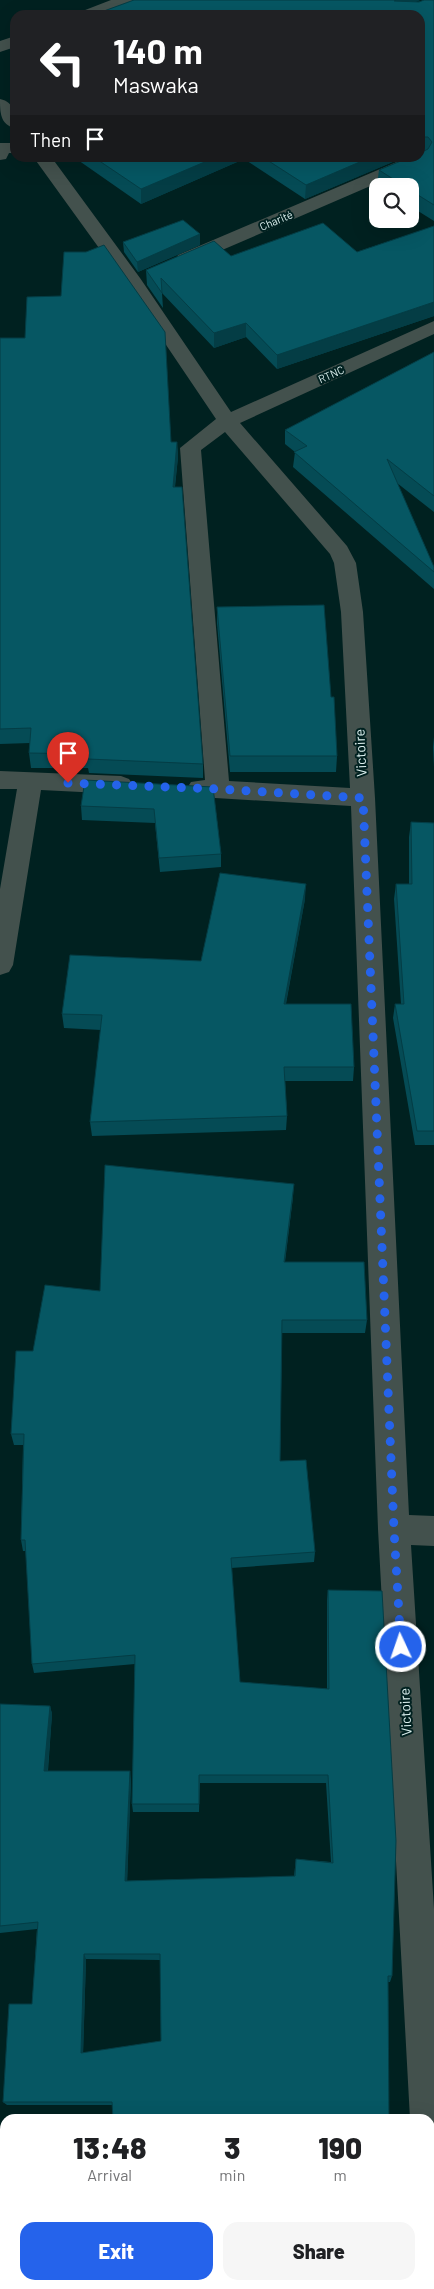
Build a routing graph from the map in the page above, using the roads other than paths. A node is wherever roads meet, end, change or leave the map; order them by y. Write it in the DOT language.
graph roads {
  1 [pos="126,0"];
  2 [pos="99,10"];
  3 [pos="0,104"];
  4 [pos="10,117"];
  5 [pos="53,162"];
  6 [pos="408,162"];
  7 [pos="169,266"];
  8 [pos="434,327"];
  9 [pos="227,422"];
  10 [pos="0,780"];
  11 [pos="30,782"];
  12 [pos="139,786"];
  13 [pos="178,787"];
  14 [pos="218,789"];
  15 [pos="363,798"];
  16 [pos="0,965"];
  17 [pos="394,1530"];
  18 [pos="434,1531"];
  19 [pos="429,2114"];
  1 -- 2 [label="street"];
  3 -- 4 [label="street"];
  5 -- 9 [label="street"];
  6 -- 7 [label="street, Charité"];
  8 -- 9 [label="street, RTNC"];
  9 -- 14 [label="street, RTNC"];
  9 -- 15 [label="street, Victoire"];
  10 -- 11 [label="street"];
  11 -- 12 [label="street"];
  11 -- 16 [label="street"];
  13 -- 14 [label="street"];
  14 -- 15 [label="street"];
  15 -- 17 [label="street, Victoire"];
  17 -- 18 [label="street"];
  17 -- 19 [label="street, Victoire"];
}
